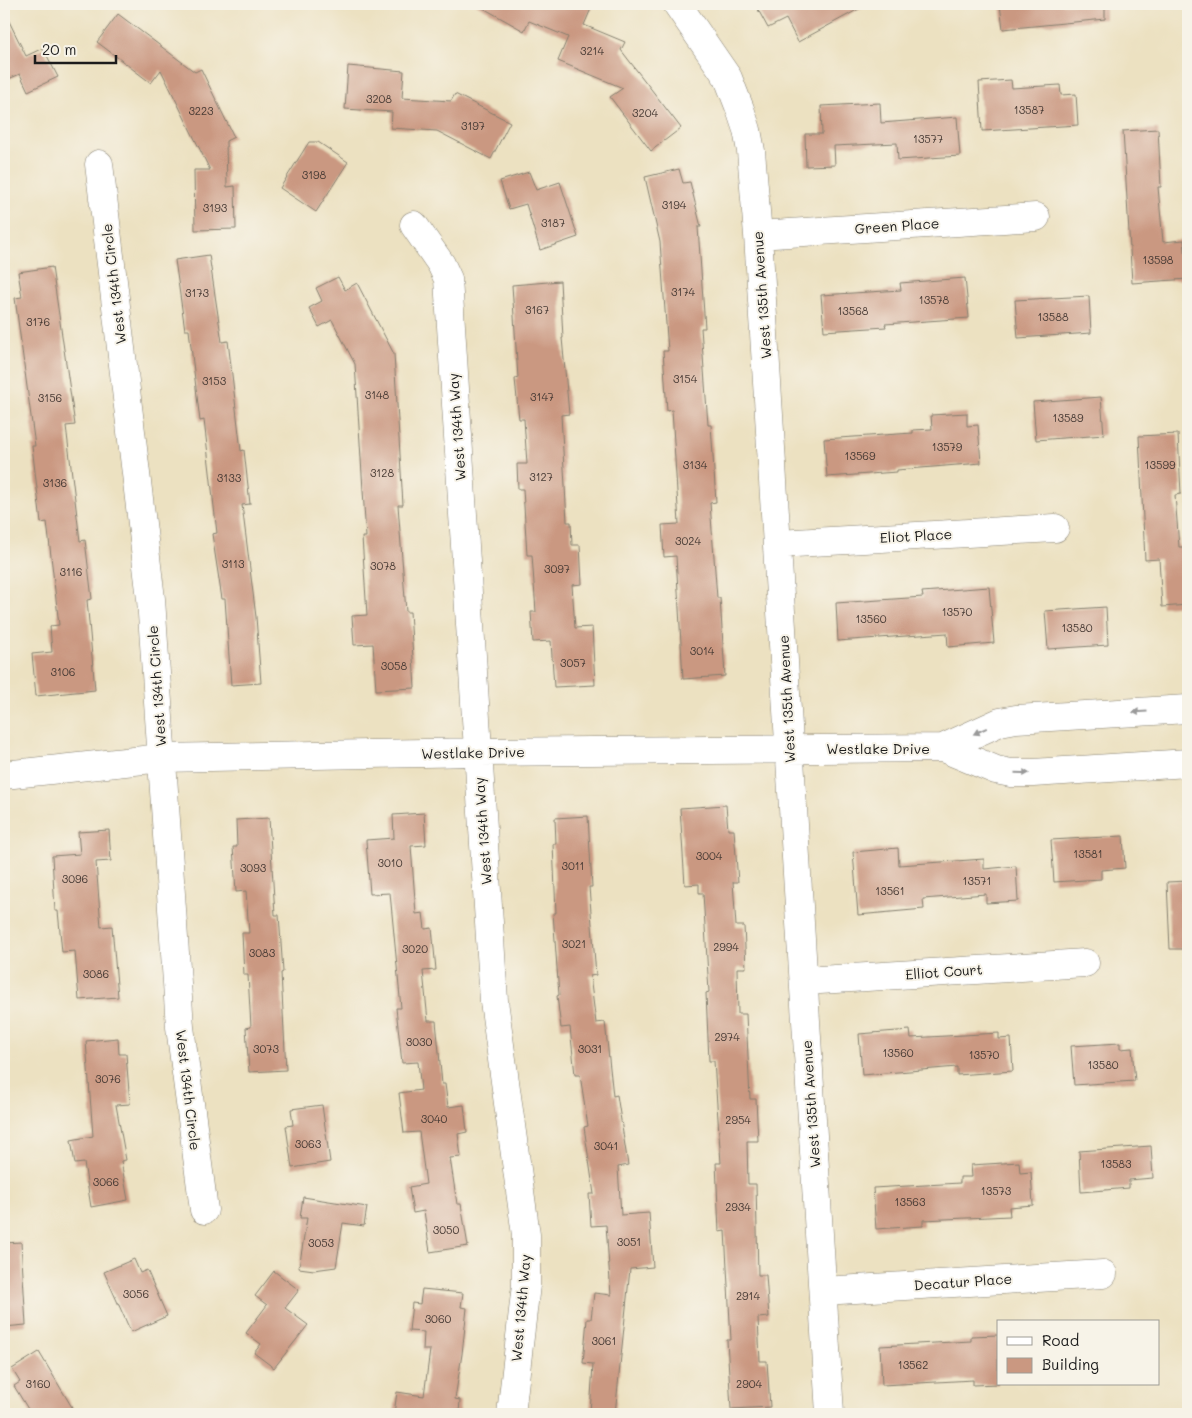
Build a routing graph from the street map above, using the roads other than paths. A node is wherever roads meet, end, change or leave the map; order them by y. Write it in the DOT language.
graph roads {
  1 [pos="677,4"];
  2 [pos="99,164"];
  3 [pos="1036,217"];
  4 [pos="414,225"];
  5 [pos="758,235"];
  6 [pos="1056,528"];
  7 [pos="778,544"];
  8 [pos="1188,708"];
  9 [pos="943,748"];
  10 [pos="790,749"];
  11 [pos="478,752"];
  12 [pos="162,758"];
  13 [pos="1188,763"];
  14 [pos="4,775"];
  15 [pos="1085,963"];
  16 [pos="804,980"];
  17 [pos="204,1210"];
  18 [pos="1103,1274"];
  19 [pos="823,1291"];
  20 [pos="511,1414"];
  21 [pos="830,1414"];
  1 -- 5 [label="street, West 135th Avenue"];
  2 -- 12 [label="street, West 134th Circle"];
  3 -- 5 [label="street, Green Place"];
  4 -- 11 [label="street, West 134th Way"];
  5 -- 7 [label="street, West 135th Avenue"];
  6 -- 7 [label="street, Eliot Place"];
  7 -- 10 [label="street, West 135th Avenue"];
  8 -- 9 [label="street, Westlake Drive, one-way"];
  9 -- 10 [label="street, Westlake Drive"];
  9 -- 13 [label="street, Westlake Drive, one-way"];
  10 -- 11 [label="street, Westlake Drive"];
  10 -- 16 [label="street, West 135th Avenue"];
  11 -- 12 [label="street, Westlake Drive"];
  11 -- 20 [label="street, West 134th Way"];
  12 -- 14 [label="street, Westlake Drive"];
  12 -- 17 [label="street, West 134th Circle"];
  15 -- 16 [label="street, Elliot Court"];
  16 -- 19 [label="street, West 135th Avenue"];
  18 -- 19 [label="street, Decatur Place"];
  19 -- 21 [label="street, West 135th Avenue"];
}
